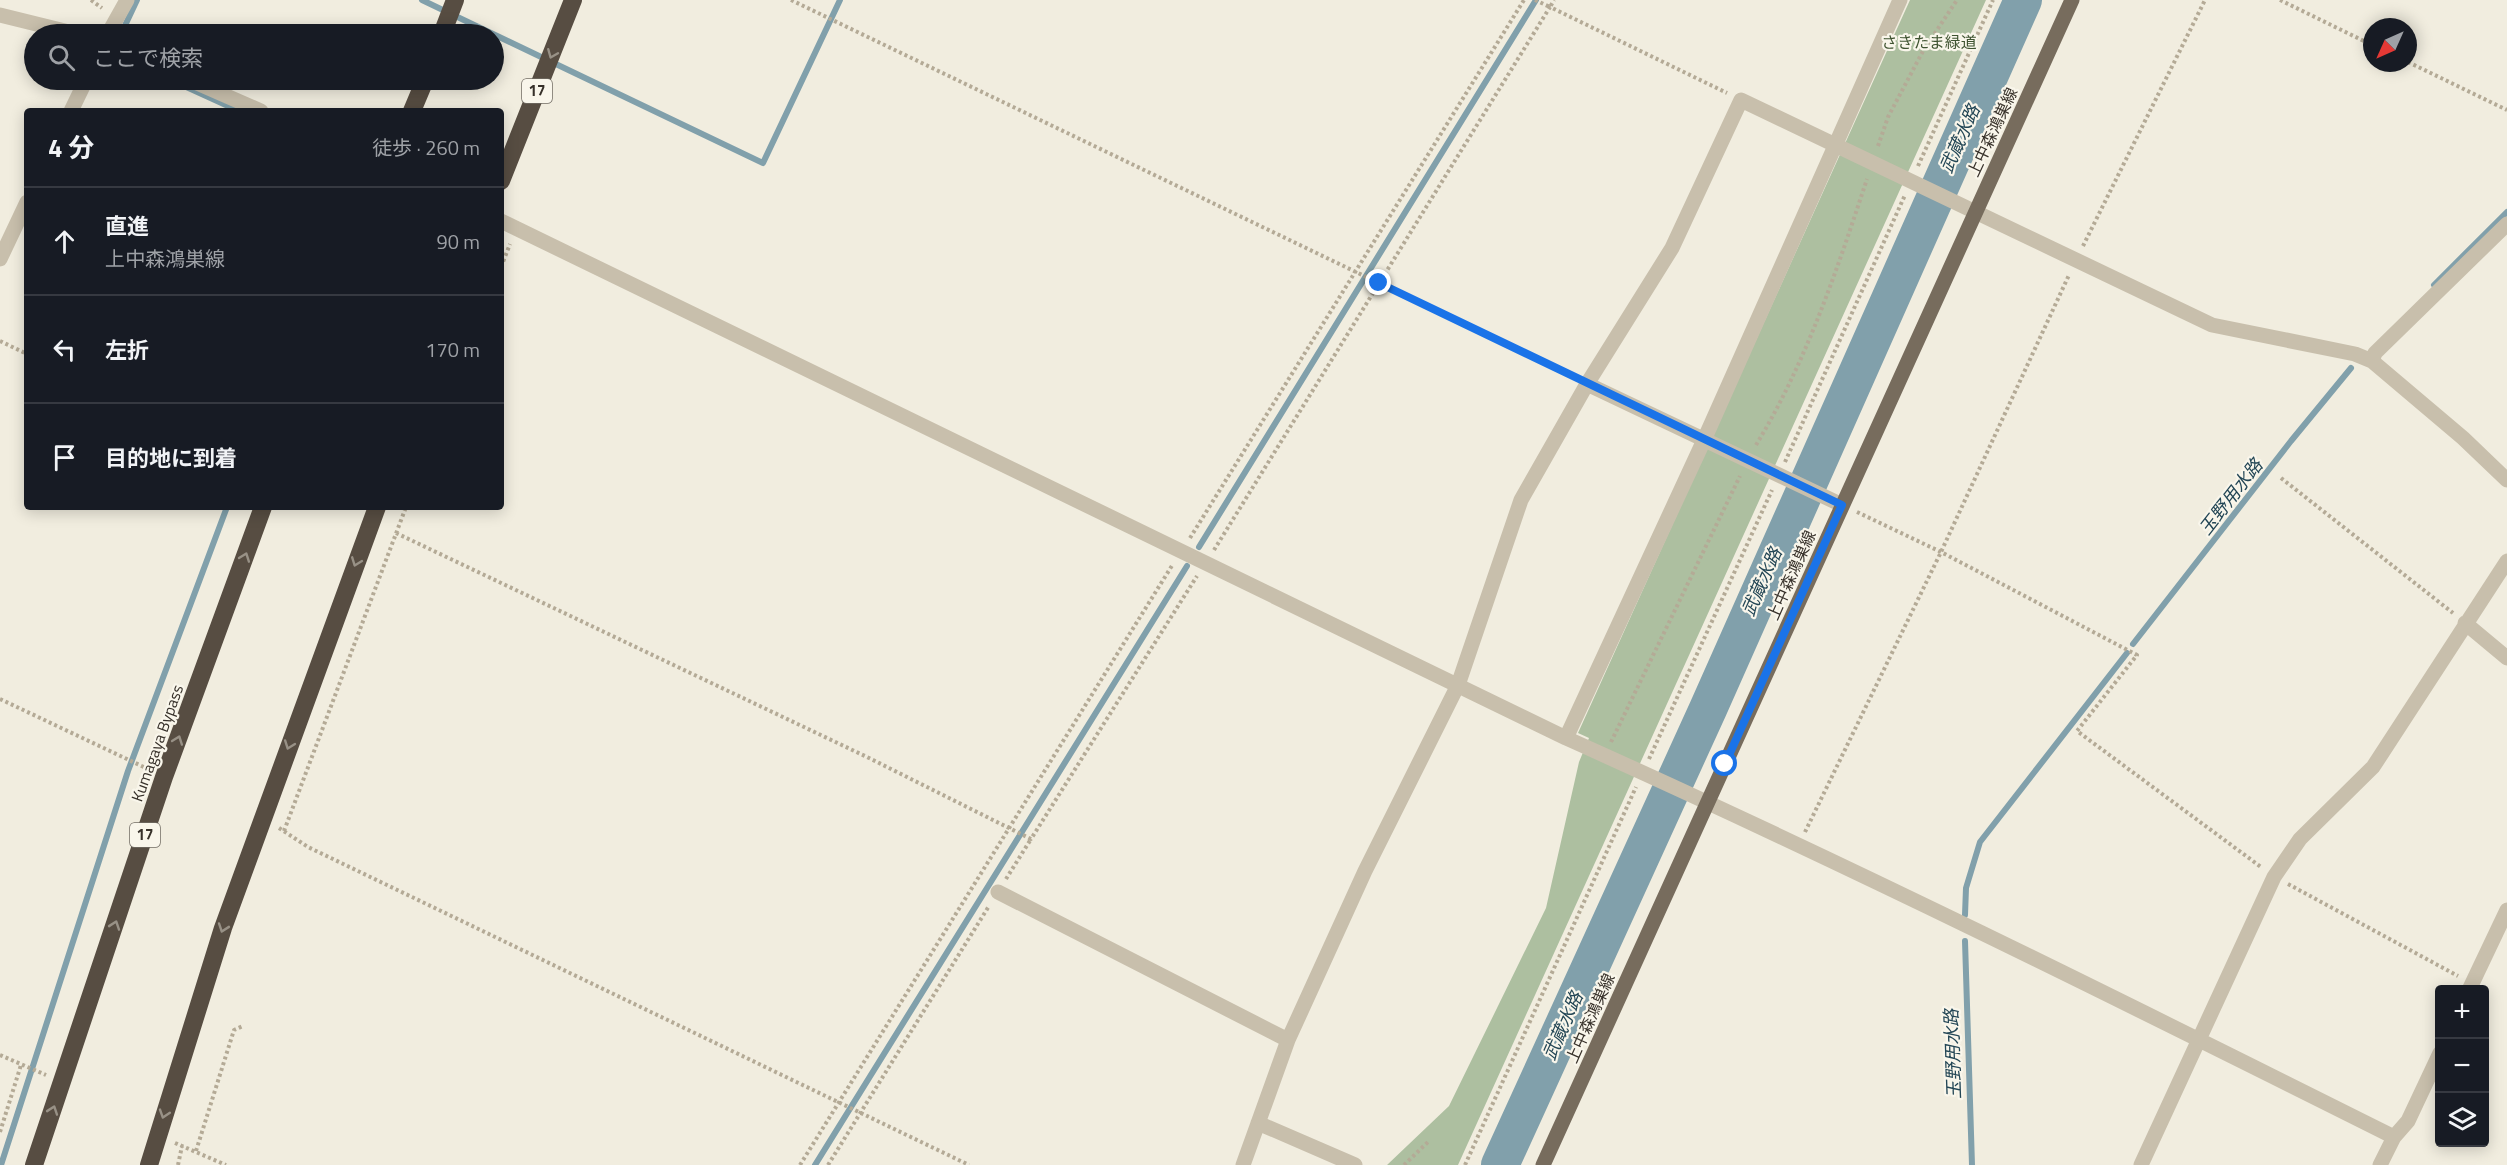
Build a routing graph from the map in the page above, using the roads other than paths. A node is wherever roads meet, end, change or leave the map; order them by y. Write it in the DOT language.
graph roads {
  1 [pos="127,0"];
  2 [pos="455,0"];
  3 [pos="573,0"];
  4 [pos="1900,0"];
  5 [pos="2072,0"];
  6 [pos="0,15"];
  7 [pos="36,24"];
  8 [pos="114,24"];
  9 [pos="446,24"];
  10 [pos="81,90"];
  11 [pos="213,90"];
  12 [pos="420,90"];
  13 [pos="72,108"];
  14 [pos="254,108"];
  15 [pos="413,108"];
  16 [pos="1837,145"];
  17 [pos="504,174"];
  18 [pos="24,208"];
  19 [pos="1975,210"];
  20 [pos="504,223"];
  21 [pos="2507,224"];
  22 [pos="0,259"];
  23 [pos="2372,361"];
  24 [pos="1587,384"];
  25 [pos="1704,440"];
  26 [pos="2507,480"];
  27 [pos="1842,505"];
  28 [pos="262,510"];
  29 [pos="376,510"];
  30 [pos="2507,561"];
  31 [pos="2465,623"];
  32 [pos="2507,658"];
  33 [pos="1458,685"];
  34 [pos="1566,738"];
  35 [pos="1707,802"];
  36 [pos="998,892"];
  37 [pos="2507,910"];
  38 [pos="2470,985"];
  39 [pos="2199,1039"];
  40 [pos="1288,1040"];
  41 [pos="2435,1062"];
  42 [pos="1258,1123"];
  43 [pos="2394,1137"];
  44 [pos="34,1165"];
  45 [pos="149,1165"];
  46 [pos="1243,1165"];
  47 [pos="1355,1165"];
  48 [pos="1543,1165"];
  49 [pos="2141,1165"];
  50 [pos="2380,1165"];
  1 -- 8 [label="street"];
  2 -- 9 [label="highway"];
  3 -- 17 [label="highway, 17, one-way"];
  4 -- 16 [label="street"];
  5 -- 19 [label="main road, 上中森鴻巣線"];
  6 -- 7 [label="street"];
  10 -- 13 [label="street"];
  11 -- 14 [label="street"];
  12 -- 15 [label="highway"];
  16 -- 19 [label="street"];
  16 -- 24 [label="street"];
  16 -- 25 [label="street"];
  18 -- 22 [label="street"];
  19 -- 23 [label="street"];
  19 -- 27 [label="main road, 上中森鴻巣線"];
  20 -- 33 [label="street"];
  21 -- 23 [label="street"];
  23 -- 26 [label="street"];
  24 -- 25 [label="street"];
  24 -- 33 [label="street"];
  25 -- 27 [label="street"];
  25 -- 34 [label="street"];
  27 -- 35 [label="main road, 上中森鴻巣線"];
  44 -- 28 [label="highway, Kumagaya Bypass / 17, one-way"];
  29 -- 45 [label="highway, one-way"];
  30 -- 31 [label="street"];
  31 -- 32 [label="street"];
  31 -- 39 [label="street"];
  33 -- 34 [label="street"];
  33 -- 40 [label="street"];
  34 -- 35 [label="street"];
  35 -- 39 [label="street"];
  35 -- 48 [label="main road, 上中森鴻巣線"];
  36 -- 40 [label="street"];
  37 -- 38 [label="street"];
  39 -- 43 [label="street"];
  39 -- 49 [label="street"];
  40 -- 42 [label="street"];
  41 -- 43 [label="street"];
  42 -- 46 [label="street"];
  42 -- 47 [label="street"];
  43 -- 50 [label="street"];
}
